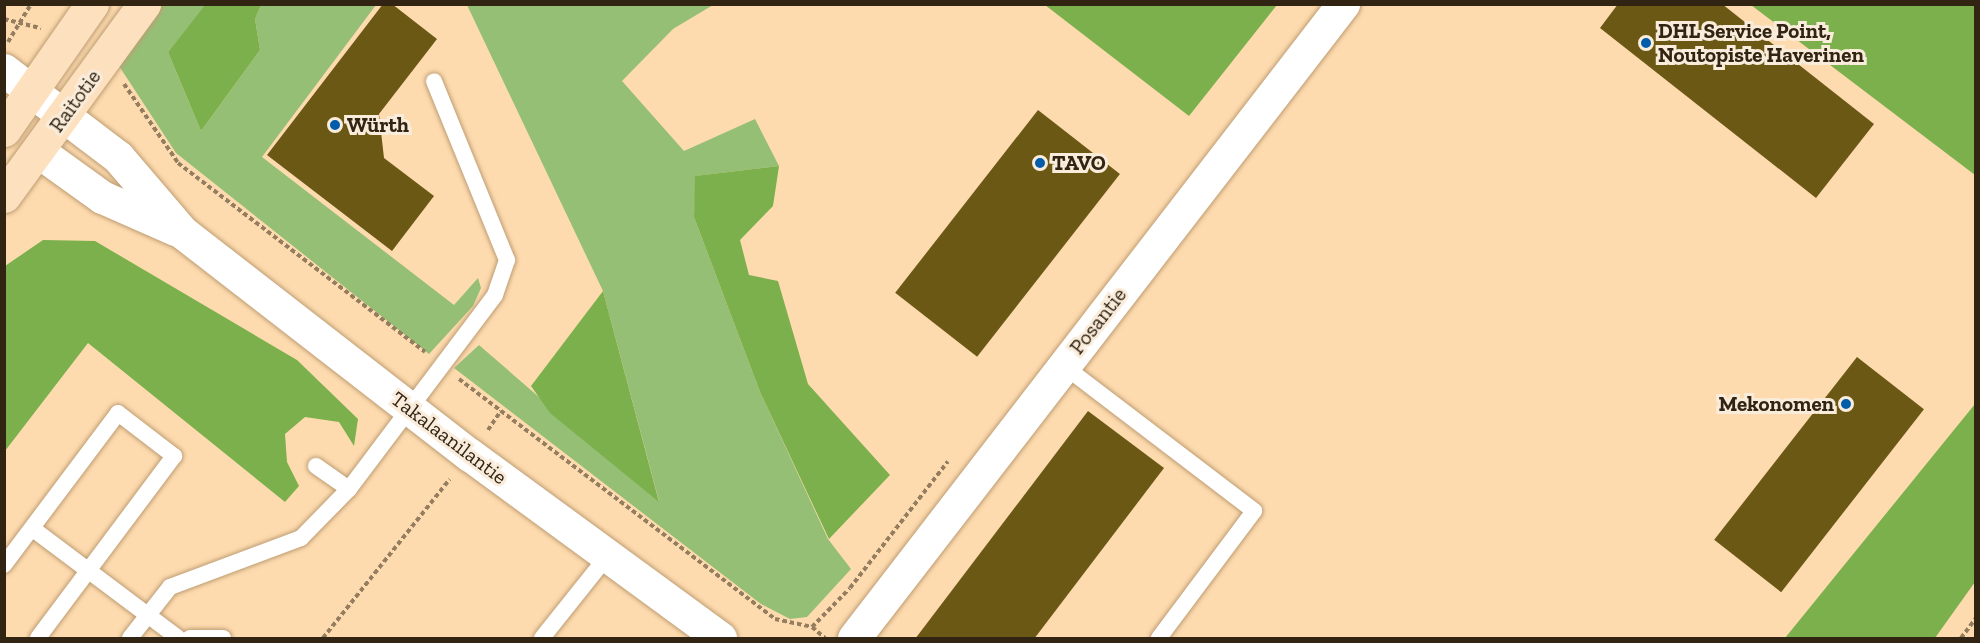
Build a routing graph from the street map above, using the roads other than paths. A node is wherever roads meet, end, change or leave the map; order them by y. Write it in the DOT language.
graph roads {
  1 [pos="92,4"];
  2 [pos="144,4"];
  3 [pos="1343,4"];
  4 [pos="4,70"];
  5 [pos="434,81"];
  6 [pos="32,91"];
  7 [pos="64,116"];
  8 [pos="5,128"];
  9 [pos="38,151"];
  10 [pos="4,196"];
  11 [pos="182,232"];
  12 [pos="1064,366"];
  13 [pos="410,408"];
  14 [pos="316,466"];
  15 [pos="349,489"];
  16 [pos="33,529"];
  17 [pos="609,554"];
  18 [pos="4,565"];
  19 [pos="90,570"];
  20 [pos="148,615"];
  21 [pos="38,639"];
  22 [pos="129,639"];
  23 [pos="178,639"];
  24 [pos="190,639"];
  25 [pos="223,639"];
  26 [pos="542,639"];
  27 [pos="720,639"];
  28 [pos="854,639"];
  29 [pos="1159,639"];
  1 -- 6 [label="main road, Raitotie"];
  2 -- 7 [label="main road, Raitotie"];
  3 -- 12 [label="street, Posantie"];
  4 -- 6 [label="street, Takalaanilantie"];
  5 -- 13 [label="lane"];
  6 -- 7 [label="street, Takalaanilantie"];
  6 -- 8 [label="main road, Raitotie"];
  7 -- 9 [label="main road, Raitotie"];
  7 -- 11 [label="street, Takalaanilantie"];
  8 -- 9 [label="street, Takalaanilantie"];
  9 -- 10 [label="main road, Raitotie"];
  9 -- 11 [label="street, Takalaanilantie"];
  11 -- 13 [label="street, Takalaanilantie"];
  12 -- 28 [label="street, Posantie"];
  12 -- 29 [label="lane"];
  13 -- 15 [label="lane"];
  13 -- 17 [label="street, Takalaanilantie"];
  14 -- 15 [label="lane"];
  15 -- 20 [label="lane"];
  16 -- 18 [label="lane"];
  16 -- 19 [label="lane"];
  16 -- 19 [label="lane"];
  17 -- 26 [label="lane"];
  17 -- 27 [label="street, Takalaanilantie"];
  19 -- 20 [label="lane"];
  19 -- 21 [label="lane"];
  20 -- 22 [label="lane"];
  20 -- 23 [label="lane"];
  24 -- 25 [label="lane"];
}
